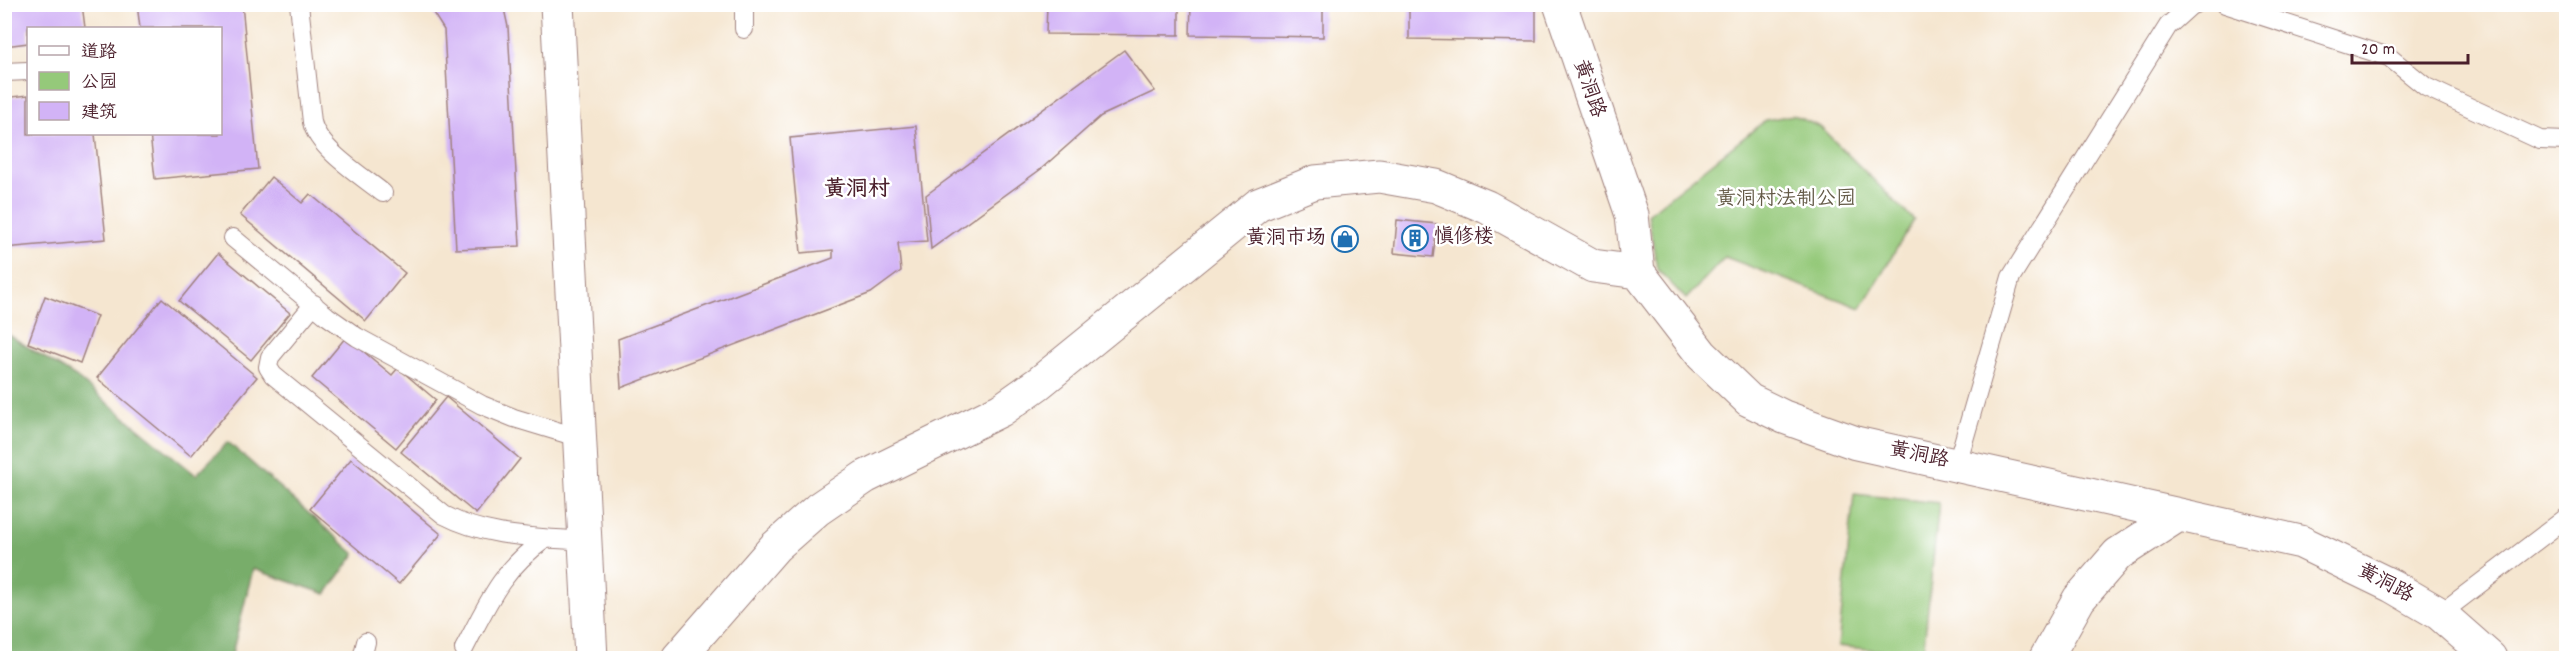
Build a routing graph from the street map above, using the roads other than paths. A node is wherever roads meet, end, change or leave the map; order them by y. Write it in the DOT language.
graph roads {
  1 [pos="299,4"];
  2 [pos="557,4"];
  3 [pos="744,4"];
  4 [pos="2195,4"];
  5 [pos="2225,4"];
  6 [pos="1561,11"];
  7 [pos="744,29"];
  8 [pos="27,71"];
  9 [pos="4,72"];
  10 [pos="2566,141"];
  11 [pos="383,193"];
  12 [pos="233,238"];
  13 [pos="1638,272"];
  14 [pos="314,304"];
  15 [pos="580,438"];
  16 [pos="1957,464"];
  17 [pos="2177,516"];
  18 [pos="2566,518"];
  19 [pos="545,539"];
  20 [pos="586,541"];
  21 [pos="2440,614"];
  22 [pos="464,649"];
  23 [pos="591,658"];
  24 [pos="678,658"];
  25 [pos="2046,658"];
  26 [pos="2490,658"];
  1 -- 11 [label="lane"];
  2 -- 15 [label="street"];
  3 -- 7 [label="lane"];
  4 -- 16 [label="lane"];
  5 -- 10 [label="lane"];
  6 -- 13 [label="street, 黄洞路"];
  8 -- 9 [label="lane"];
  12 -- 14 [label="lane"];
  13 -- 16 [label="street, 黄洞路"];
  13 -- 24 [label="street"];
  14 -- 15 [label="lane"];
  14 -- 19 [label="lane"];
  15 -- 20 [label="street"];
  16 -- 17 [label="street, 黄洞路"];
  17 -- 21 [label="street, 黄洞路"];
  17 -- 25 [label="street"];
  18 -- 21 [label="lane"];
  19 -- 20 [label="lane"];
  19 -- 22 [label="lane"];
  20 -- 23 [label="street"];
  21 -- 26 [label="street, 黄洞路"];
}
